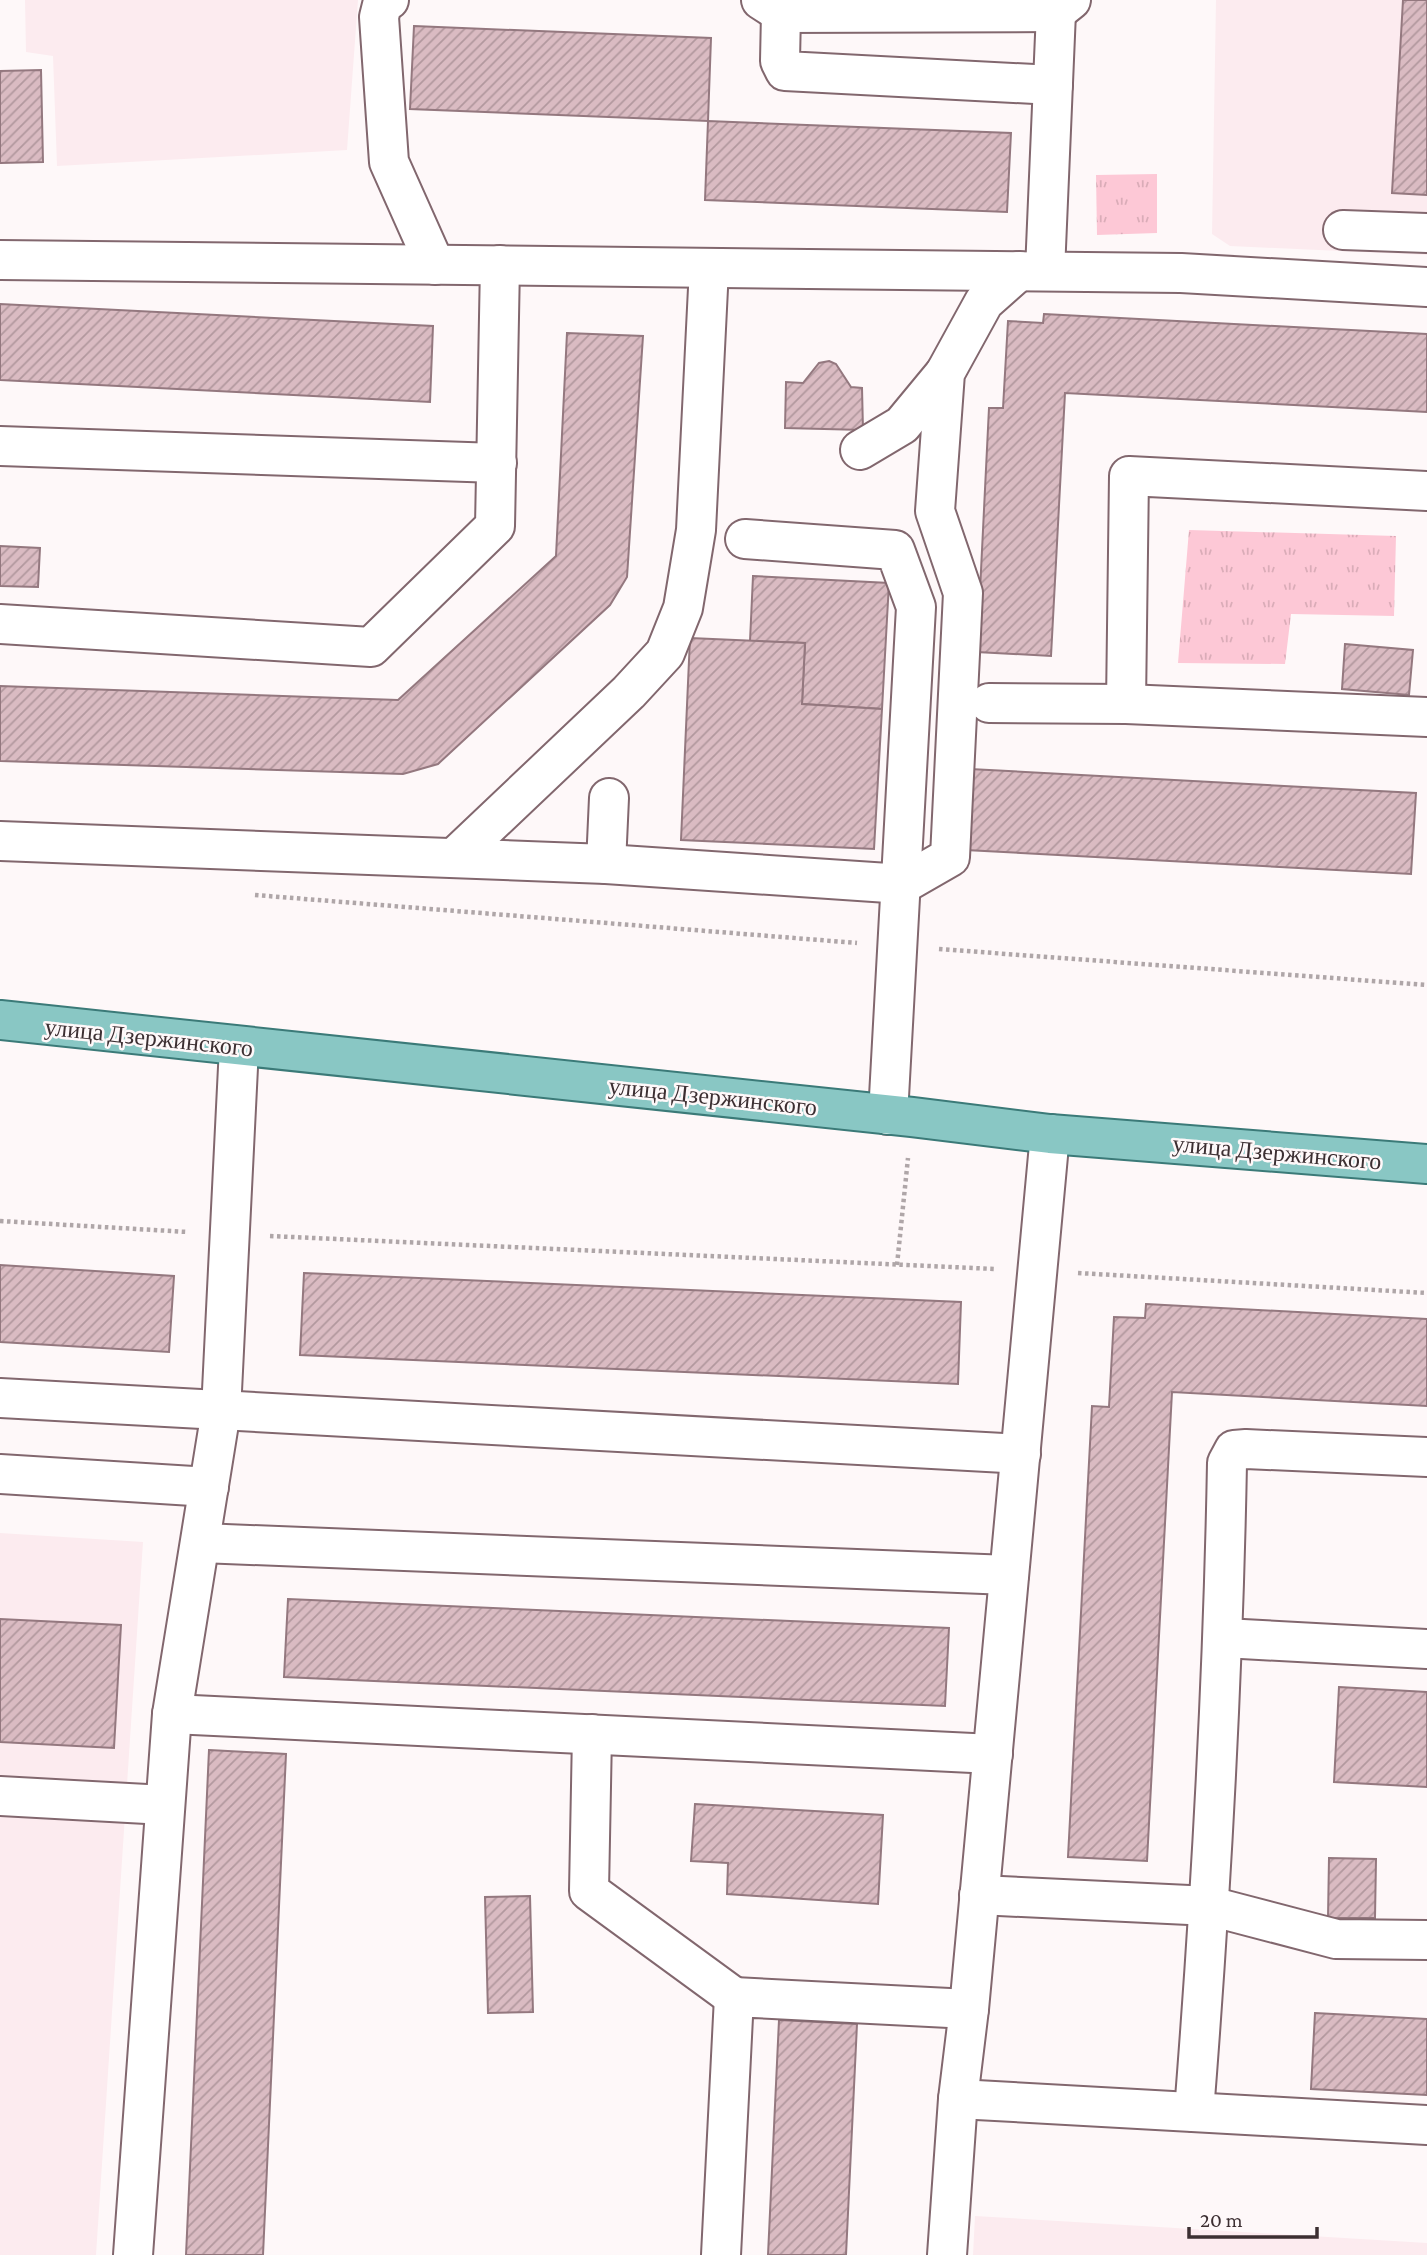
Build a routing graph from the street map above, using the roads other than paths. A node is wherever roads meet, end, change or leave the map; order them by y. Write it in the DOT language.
graph roads {
  1 [pos="389,0"];
  2 [pos="1064,6"];
  3 [pos="771,7"];
  4 [pos="1053,85"];
  5 [pos="1343,230"];
  6 [pos="1427,233"];
  7 [pos="0,260"];
  8 [pos="435,265"];
  9 [pos="500,265"];
  10 [pos="709,268"];
  11 [pos="1032,271"];
  12 [pos="1427,288"];
  13 [pos="945,373"];
  14 [pos="0,446"];
  15 [pos="860,450"];
  16 [pos="497,463"];
  17 [pos="1427,491"];
  18 [pos="745,539"];
  19 [pos="0,624"];
  20 [pos="989,703"];
  21 [pos="1126,704"];
  22 [pos="1427,717"];
  23 [pos="609,798"];
  24 [pos="0,841"];
  25 [pos="454,858"];
  26 [pos="606,864"];
  27 [pos="903,884"];
  28 [pos="0,1020"];
  29 [pos="239,1047"];
  30 [pos="888,1115"];
  31 [pos="1051,1134"];
  32 [pos="1427,1164"];
  33 [pos="0,1398"];
  34 [pos="221,1411"];
  35 [pos="1021,1454"];
  36 [pos="1427,1457"];
  37 [pos="0,1474"];
  38 [pos="209,1487"];
  39 [pos="201,1543"];
  40 [pos="1009,1575"];
  41 [pos="1224,1638"];
  42 [pos="1427,1649"];
  43 [pos="172,1714"];
  44 [pos="592,1734"];
  45 [pos="993,1754"];
  46 [pos="0,1796"];
  47 [pos="165,1805"];
  48 [pos="979,1895"];
  49 [pos="1210,1906"];
  50 [pos="1427,1940"];
  51 [pos="734,1997"];
  52 [pos="969,2009"];
  53 [pos="958,2099"];
  54 [pos="1194,2112"];
  55 [pos="1427,2125"];
  56 [pos="133,2255"];
  57 [pos="721,2255"];
  58 [pos="947,2255"];
  1 -- 8 [label="lane"];
  2 -- 3 [label="lane"];
  2 -- 4 [label="lane"];
  3 -- 4 [label="lane"];
  4 -- 11 [label="lane"];
  5 -- 6 [label="lane"];
  7 -- 8 [label="lane"];
  8 -- 9 [label="lane"];
  9 -- 10 [label="lane"];
  9 -- 16 [label="lane"];
  10 -- 11 [label="lane"];
  10 -- 25 [label="lane"];
  11 -- 12 [label="lane"];
  11 -- 13 [label="lane"];
  13 -- 15 [label="lane"];
  13 -- 27 [label="lane"];
  14 -- 16 [label="lane"];
  16 -- 19 [label="lane"];
  17 -- 21 [label="lane"];
  18 -- 27 [label="lane"];
  20 -- 21 [label="lane"];
  21 -- 22 [label="lane"];
  23 -- 26 [label="lane"];
  24 -- 25 [label="lane"];
  25 -- 26 [label="lane"];
  26 -- 27 [label="lane"];
  27 -- 30 [label="lane"];
  28 -- 29 [label="main road, улица Дзержинского"];
  29 -- 30 [label="main road, улица Дзержинского"];
  29 -- 34 [label="lane"];
  30 -- 31 [label="main road, улица Дзержинского"];
  31 -- 32 [label="main road, улица Дзержинского"];
  31 -- 35 [label="lane"];
  33 -- 34 [label="lane"];
  34 -- 35 [label="lane"];
  34 -- 38 [label="lane"];
  35 -- 40 [label="lane"];
  36 -- 41 [label="lane"];
  37 -- 38 [label="lane"];
  38 -- 39 [label="lane"];
  39 -- 40 [label="lane"];
  39 -- 43 [label="lane"];
  40 -- 45 [label="lane"];
  41 -- 42 [label="lane"];
  41 -- 49 [label="lane"];
  43 -- 44 [label="lane"];
  43 -- 47 [label="lane"];
  44 -- 45 [label="lane"];
  44 -- 51 [label="lane"];
  45 -- 48 [label="lane"];
  46 -- 47 [label="lane"];
  47 -- 56 [label="lane"];
  48 -- 49 [label="lane"];
  48 -- 52 [label="lane"];
  49 -- 50 [label="lane"];
  49 -- 54 [label="lane"];
  51 -- 52 [label="lane"];
  51 -- 57 [label="lane"];
  52 -- 53 [label="lane"];
  53 -- 54 [label="lane"];
  53 -- 58 [label="lane"];
  54 -- 55 [label="lane"];
}
